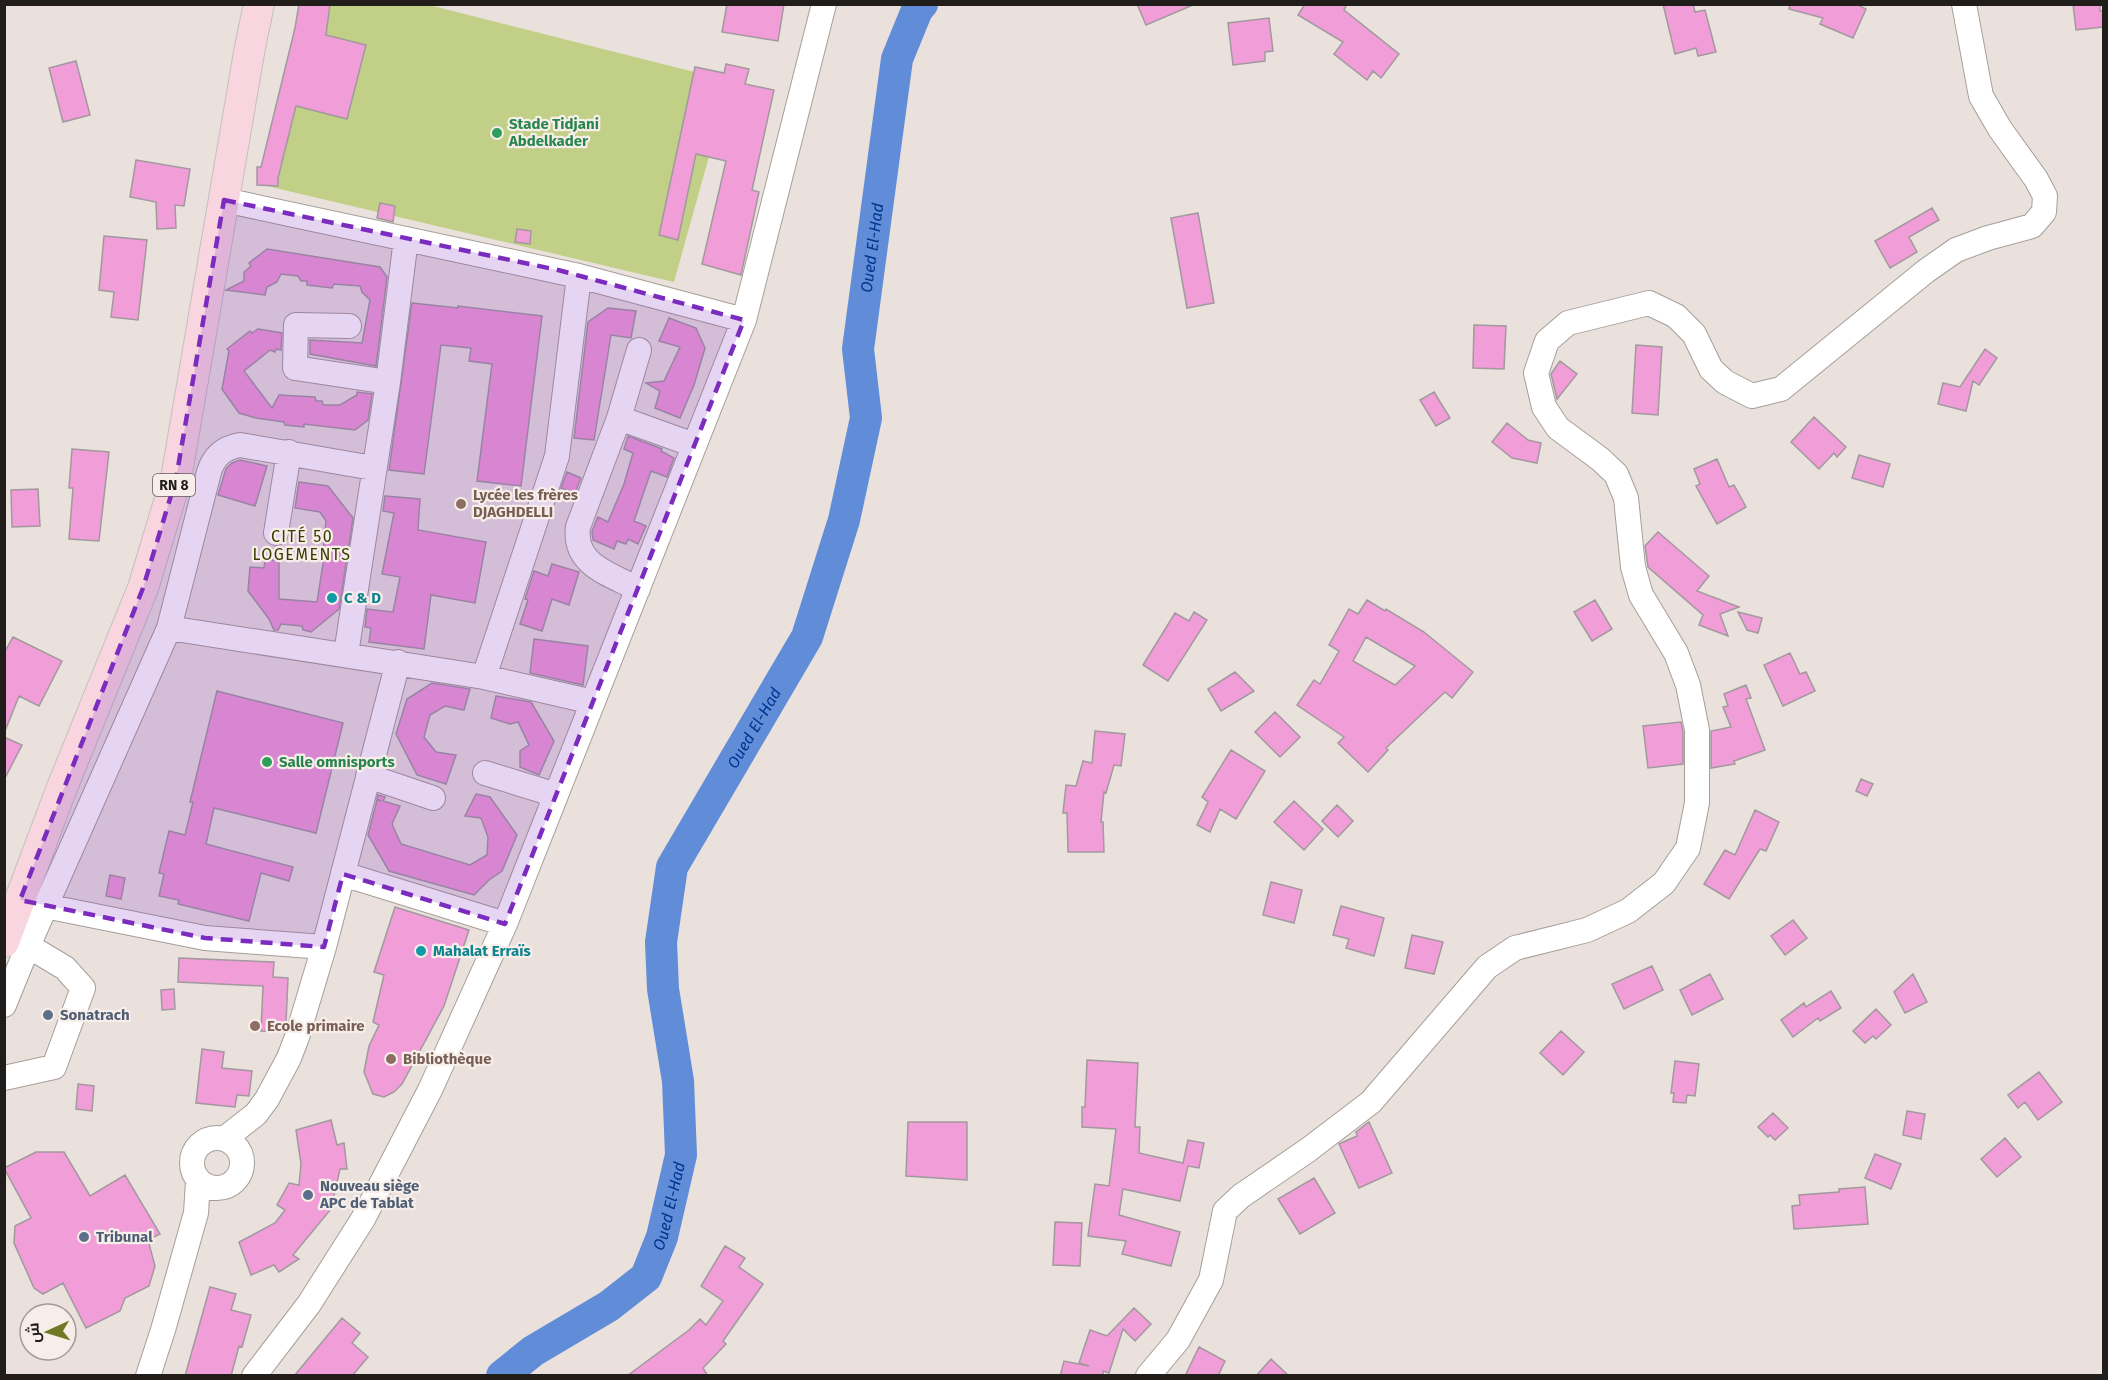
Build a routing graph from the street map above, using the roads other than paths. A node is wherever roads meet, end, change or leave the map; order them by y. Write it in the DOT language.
graph roads {
  1 [pos="824,4"];
  2 [pos="1964,4"];
  3 [pos="258,6"];
  4 [pos="224,200"];
  5 [pos="406,239"];
  6 [pos="579,276"];
  7 [pos="744,320"];
  8 [pos="349,327"];
  9 [pos="639,350"];
  10 [pos="388,382"];
  11 [pos="619,418"];
  12 [pos="694,445"];
  13 [pos="289,452"];
  14 [pos="373,468"];
  15 [pos="276,533"];
  16 [pos="638,589"];
  17 [pos="169,628"];
  18 [pos="346,654"];
  19 [pos="398,662"];
  20 [pos="484,677"];
  21 [pos="593,702"];
  22 [pos="485,773"];
  23 [pos="368,776"];
  24 [pos="556,795"];
  25 [pos="433,798"];
  26 [pos="343,874"];
  27 [pos="33,903"];
  28 [pos="505,924"];
  29 [pos="13,941"];
  30 [pos="324,947"];
  31 [pos="4,1005"];
  32 [pos="4,1078"];
  33 [pos="256,1114"];
  34 [pos="224,1138"];
  35 [pos="241,1156"];
  36 [pos="207,1185"];
  37 [pos="148,1376"];
  38 [pos="254,1376"];
  39 [pos="1148,1376"];
  1 -- 7 [label="street"];
  2 -- 39 [label="street"];
  3 -- 4 [label="main road, RN 8"];
  4 -- 5 [label="street"];
  4 -- 27 [label="main road, RN 8"];
  5 -- 6 [label="street"];
  5 -- 10 [label="street"];
  6 -- 7 [label="street"];
  6 -- 20 [label="street"];
  7 -- 12 [label="street"];
  8 -- 10 [label="street"];
  9 -- 11 [label="street"];
  10 -- 14 [label="street"];
  11 -- 12 [label="street"];
  11 -- 16 [label="street"];
  12 -- 16 [label="street"];
  13 -- 14 [label="street"];
  13 -- 15 [label="street"];
  13 -- 17 [label="street"];
  14 -- 18 [label="street"];
  16 -- 21 [label="street"];
  17 -- 18 [label="street"];
  17 -- 27 [label="street"];
  18 -- 19 [label="street"];
  19 -- 20 [label="street"];
  19 -- 23 [label="street"];
  20 -- 21 [label="street"];
  21 -- 24 [label="street"];
  22 -- 24 [label="street"];
  23 -- 25 [label="street"];
  23 -- 26 [label="street"];
  24 -- 28 [label="street"];
  26 -- 28 [label="street"];
  26 -- 30 [label="street"];
  27 -- 29 [label="main road, RN 8"];
  27 -- 30 [label="street"];
  28 -- 38 [label="street"];
  29 -- 31 [label="street"];
  29 -- 32 [label="street"];
  30 -- 33 [label="street"];
  33 -- 34 [label="street"];
  33 -- 35 [label="street"];
  34 -- 35 [label="street"];
  34 -- 36 [label="street"];
  35 -- 36 [label="street"];
  36 -- 37 [label="street"];
}
